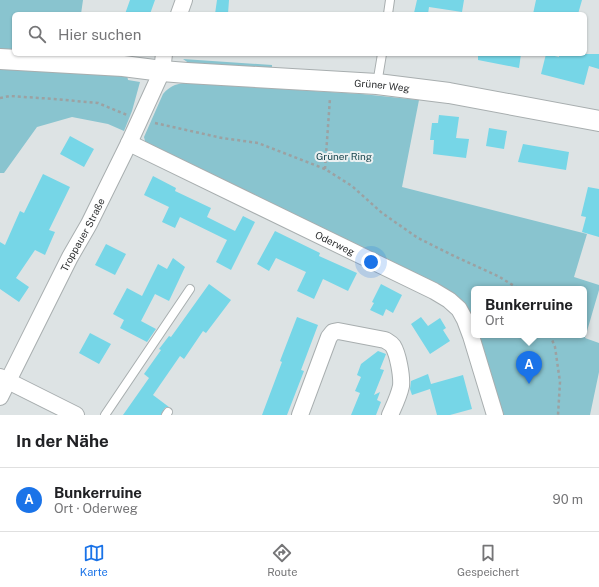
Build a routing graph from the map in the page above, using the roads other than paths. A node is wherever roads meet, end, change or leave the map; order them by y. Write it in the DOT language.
graph roads {
  1 [pos="184,0"];
  2 [pos="390,0"];
  3 [pos="180,12"];
  4 [pos="388,12"];
  5 [pos="382,56"];
  6 [pos="0,59"];
  7 [pos="163,63"];
  8 [pos="377,84"];
  9 [pos="599,121"];
  10 [pos="129,143"];
  11 [pos="190,289"];
  12 [pos="4,379"];
  13 [pos="0,397"];
  14 [pos="76,415"];
  15 [pos="104,415"];
  16 [pos="300,415"];
  17 [pos="390,415"];
  18 [pos="495,415"];
  1 -- 3 [label="street"];
  2 -- 4 [label="lane"];
  5 -- 8 [label="lane"];
  6 -- 7 [label="street, Grüner Weg"];
  7 -- 8 [label="street, Grüner Weg"];
  7 -- 10 [label="street, Troppauer Straße"];
  8 -- 9 [label="street, Grüner Weg"];
  10 -- 12 [label="street, Troppauer Straße"];
  10 -- 18 [label="street, Oderweg"];
  11 -- 15 [label="lane"];
  12 -- 13 [label="street, Troppauer Straße"];
  12 -- 14 [label="street"];
  16 -- 17 [label="street"];
}
